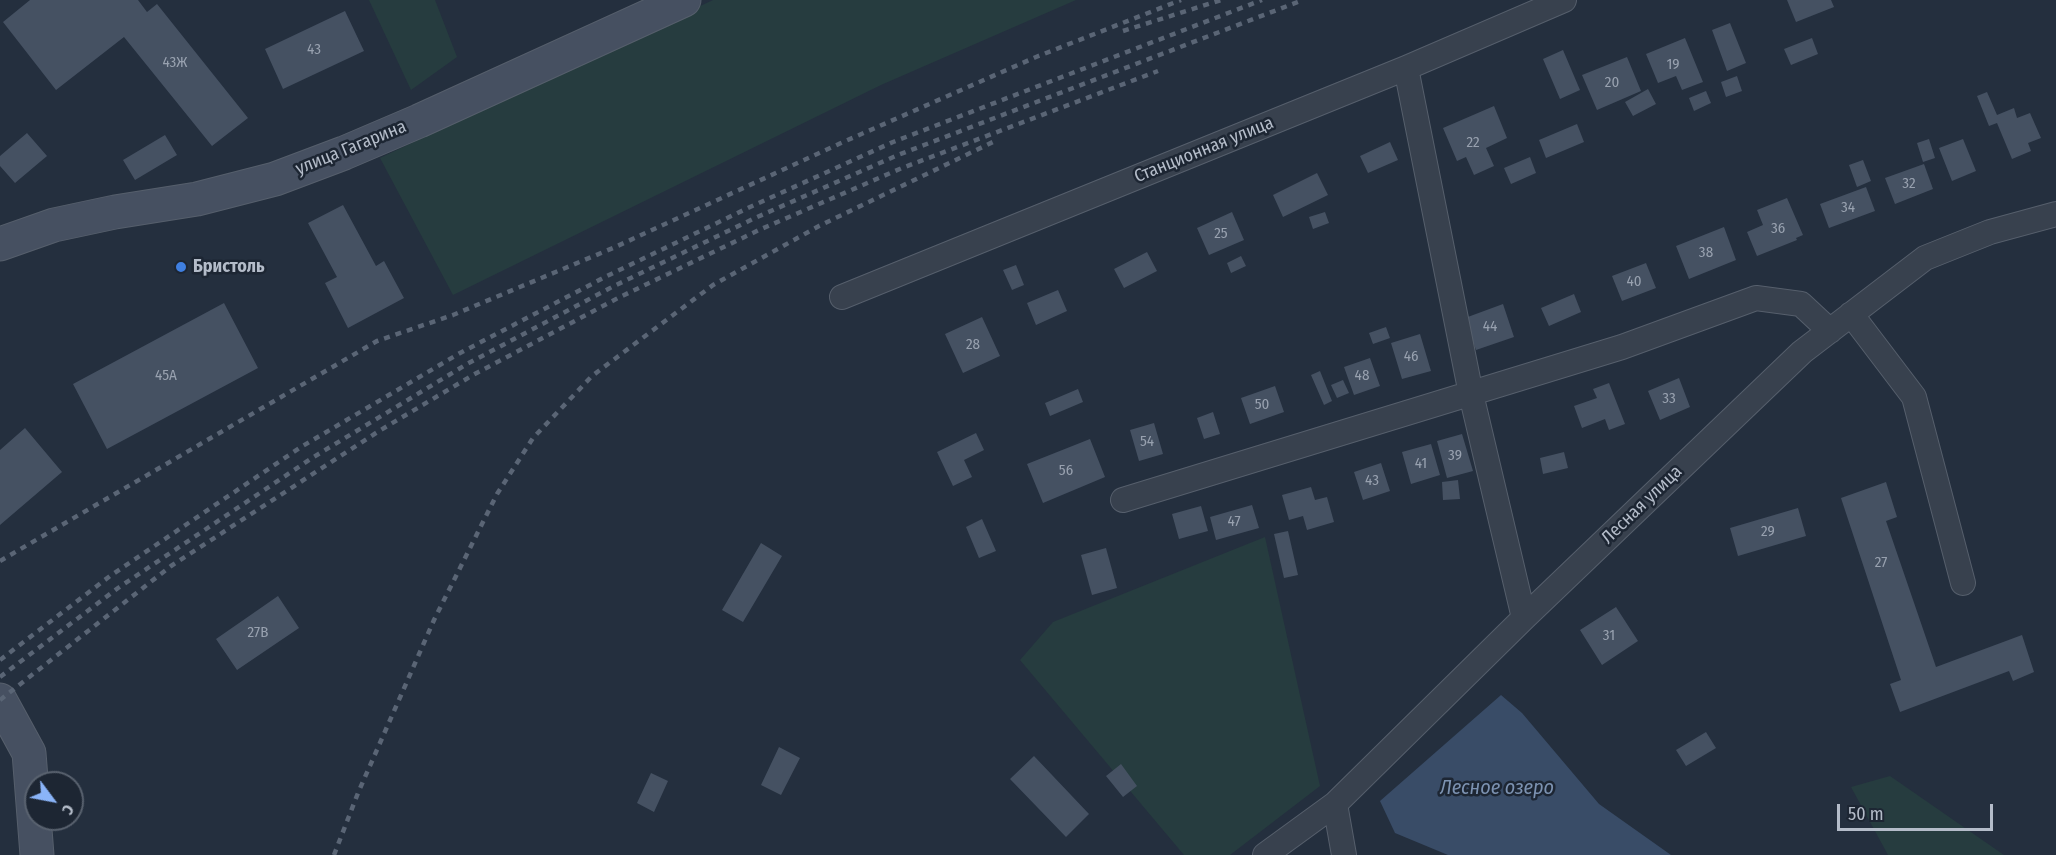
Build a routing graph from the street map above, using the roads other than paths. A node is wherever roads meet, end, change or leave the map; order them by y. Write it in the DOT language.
graph roads {
  1 [pos="684,0"];
  2 [pos="1564,0"];
  3 [pos="1406,68"];
  4 [pos="2056,214"];
  5 [pos="0,244"];
  6 [pos="842,297"];
  7 [pos="1851,314"];
  8 [pos="1830,331"];
  9 [pos="1472,394"];
  10 [pos="1123,500"];
  11 [pos="1963,583"];
  12 [pos="1524,618"];
  13 [pos="0,700"];
  14 [pos="1335,804"];
  15 [pos="37,855"];
  16 [pos="1265,855"];
  17 [pos="1344,855"];
  1 -- 5 [label="street, улица Гагарина"];
  2 -- 3 [label="street, Станционная улица"];
  3 -- 6 [label="street, Станционная улица"];
  3 -- 9 [label="street"];
  4 -- 7 [label="street, Лесная улица"];
  7 -- 8 [label="street, Лесная улица"];
  7 -- 11 [label="street"];
  8 -- 9 [label="street"];
  8 -- 12 [label="street, Лесная улица"];
  9 -- 10 [label="street"];
  9 -- 12 [label="street"];
  12 -- 14 [label="street, Лесная улица"];
  13 -- 15 [label="street"];
  14 -- 16 [label="street, Лесная улица"];
  14 -- 17 [label="street"];
}
